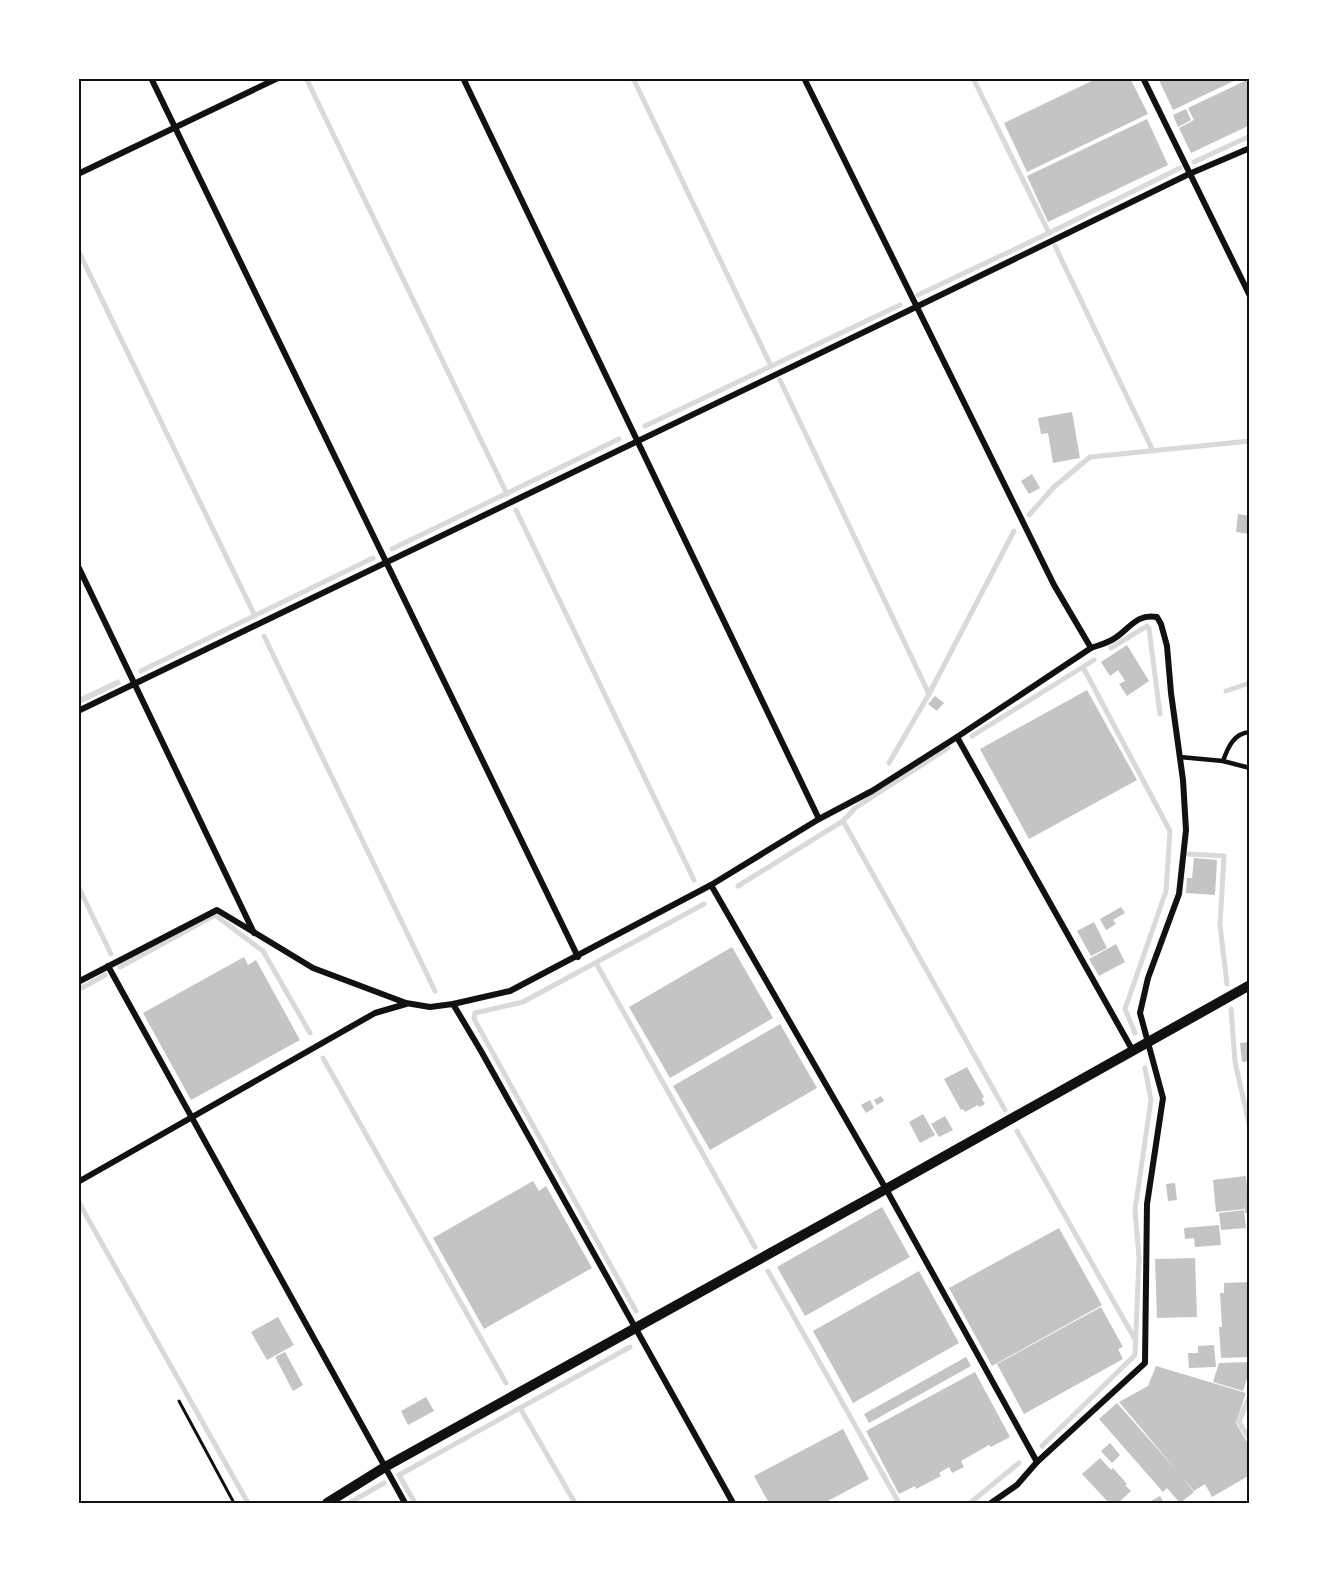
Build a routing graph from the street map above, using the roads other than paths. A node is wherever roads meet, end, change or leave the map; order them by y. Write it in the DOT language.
graph roads {
  1 [pos="151,78"];
  2 [pos="278,78"];
  3 [pos="463,78"];
  4 [pos="804,78"];
  5 [pos="1143,78"];
  6 [pos="175,127"];
  7 [pos="1250,147"];
  8 [pos="78,174"];
  9 [pos="1189,174"];
  10 [pos="1250,296"];
  11 [pos="916,307"];
  12 [pos="638,441"];
  13 [pos="386,563"];
  14 [pos="78,566"];
  15 [pos="1091,648"];
  16 [pos="135,684"];
  17 [pos="78,711"];
  18 [pos="1250,732"];
  19 [pos="957,737"];
  20 [pos="1180,757"];
  21 [pos="1223,760"];
  22 [pos="1250,768"];
  23 [pos="819,819"];
  24 [pos="711,885"];
  25 [pos="255,933"];
  26 [pos="578,957"];
  27 [pos="108,966"];
  28 [pos="78,982"];
  29 [pos="1250,985"];
  30 [pos="406,1004"];
  31 [pos="453,1004"];
  32 [pos="1148,1042"];
  33 [pos="1133,1051"];
  34 [pos="192,1117"];
  35 [pos="78,1182"];
  36 [pos="886,1189"];
  37 [pos="635,1328"];
  38 [pos="1037,1462"];
  39 [pos="385,1467"];
  40 [pos="327,1503"];
  41 [pos="405,1503"];
  42 [pos="733,1503"];
  43 [pos="992,1503"];
  1 -- 6 [label="street"];
  2 -- 6 [label="street"];
  3 -- 12 [label="street"];
  4 -- 11 [label="street"];
  5 -- 9 [label="street"];
  6 -- 8 [label="street"];
  6 -- 13 [label="street"];
  7 -- 9 [label="street"];
  9 -- 10 [label="street"];
  9 -- 11 [label="street"];
  11 -- 12 [label="street"];
  11 -- 15 [label="street"];
  12 -- 13 [label="street"];
  12 -- 23 [label="street"];
  13 -- 16 [label="street"];
  13 -- 26 [label="street"];
  14 -- 16 [label="street"];
  15 -- 19 [label="street"];
  15 -- 20 [label="street"];
  16 -- 17 [label="street"];
  16 -- 25 [label="street"];
  18 -- 21 [label="lane"];
  19 -- 23 [label="street"];
  19 -- 33 [label="street"];
  20 -- 21 [label="lane"];
  20 -- 32 [label="street"];
  21 -- 22 [label="lane"];
  23 -- 24 [label="street"];
  24 -- 26 [label="street"];
  24 -- 36 [label="street"];
  25 -- 27 [label="street"];
  25 -- 30 [label="street"];
  26 -- 31 [label="street"];
  27 -- 28 [label="street"];
  27 -- 34 [label="street"];
  29 -- 32 [label="street"];
  30 -- 31 [label="street"];
  30 -- 34 [label="street"];
  31 -- 37 [label="street"];
  32 -- 33 [label="street"];
  32 -- 38 [label="street"];
  33 -- 36 [label="street"];
  34 -- 35 [label="street"];
  34 -- 39 [label="street"];
  36 -- 37 [label="street"];
  36 -- 38 [label="street"];
  37 -- 39 [label="street"];
  37 -- 42 [label="street"];
  38 -- 43 [label="street"];
  39 -- 40 [label="street"];
  39 -- 41 [label="street"];
}
